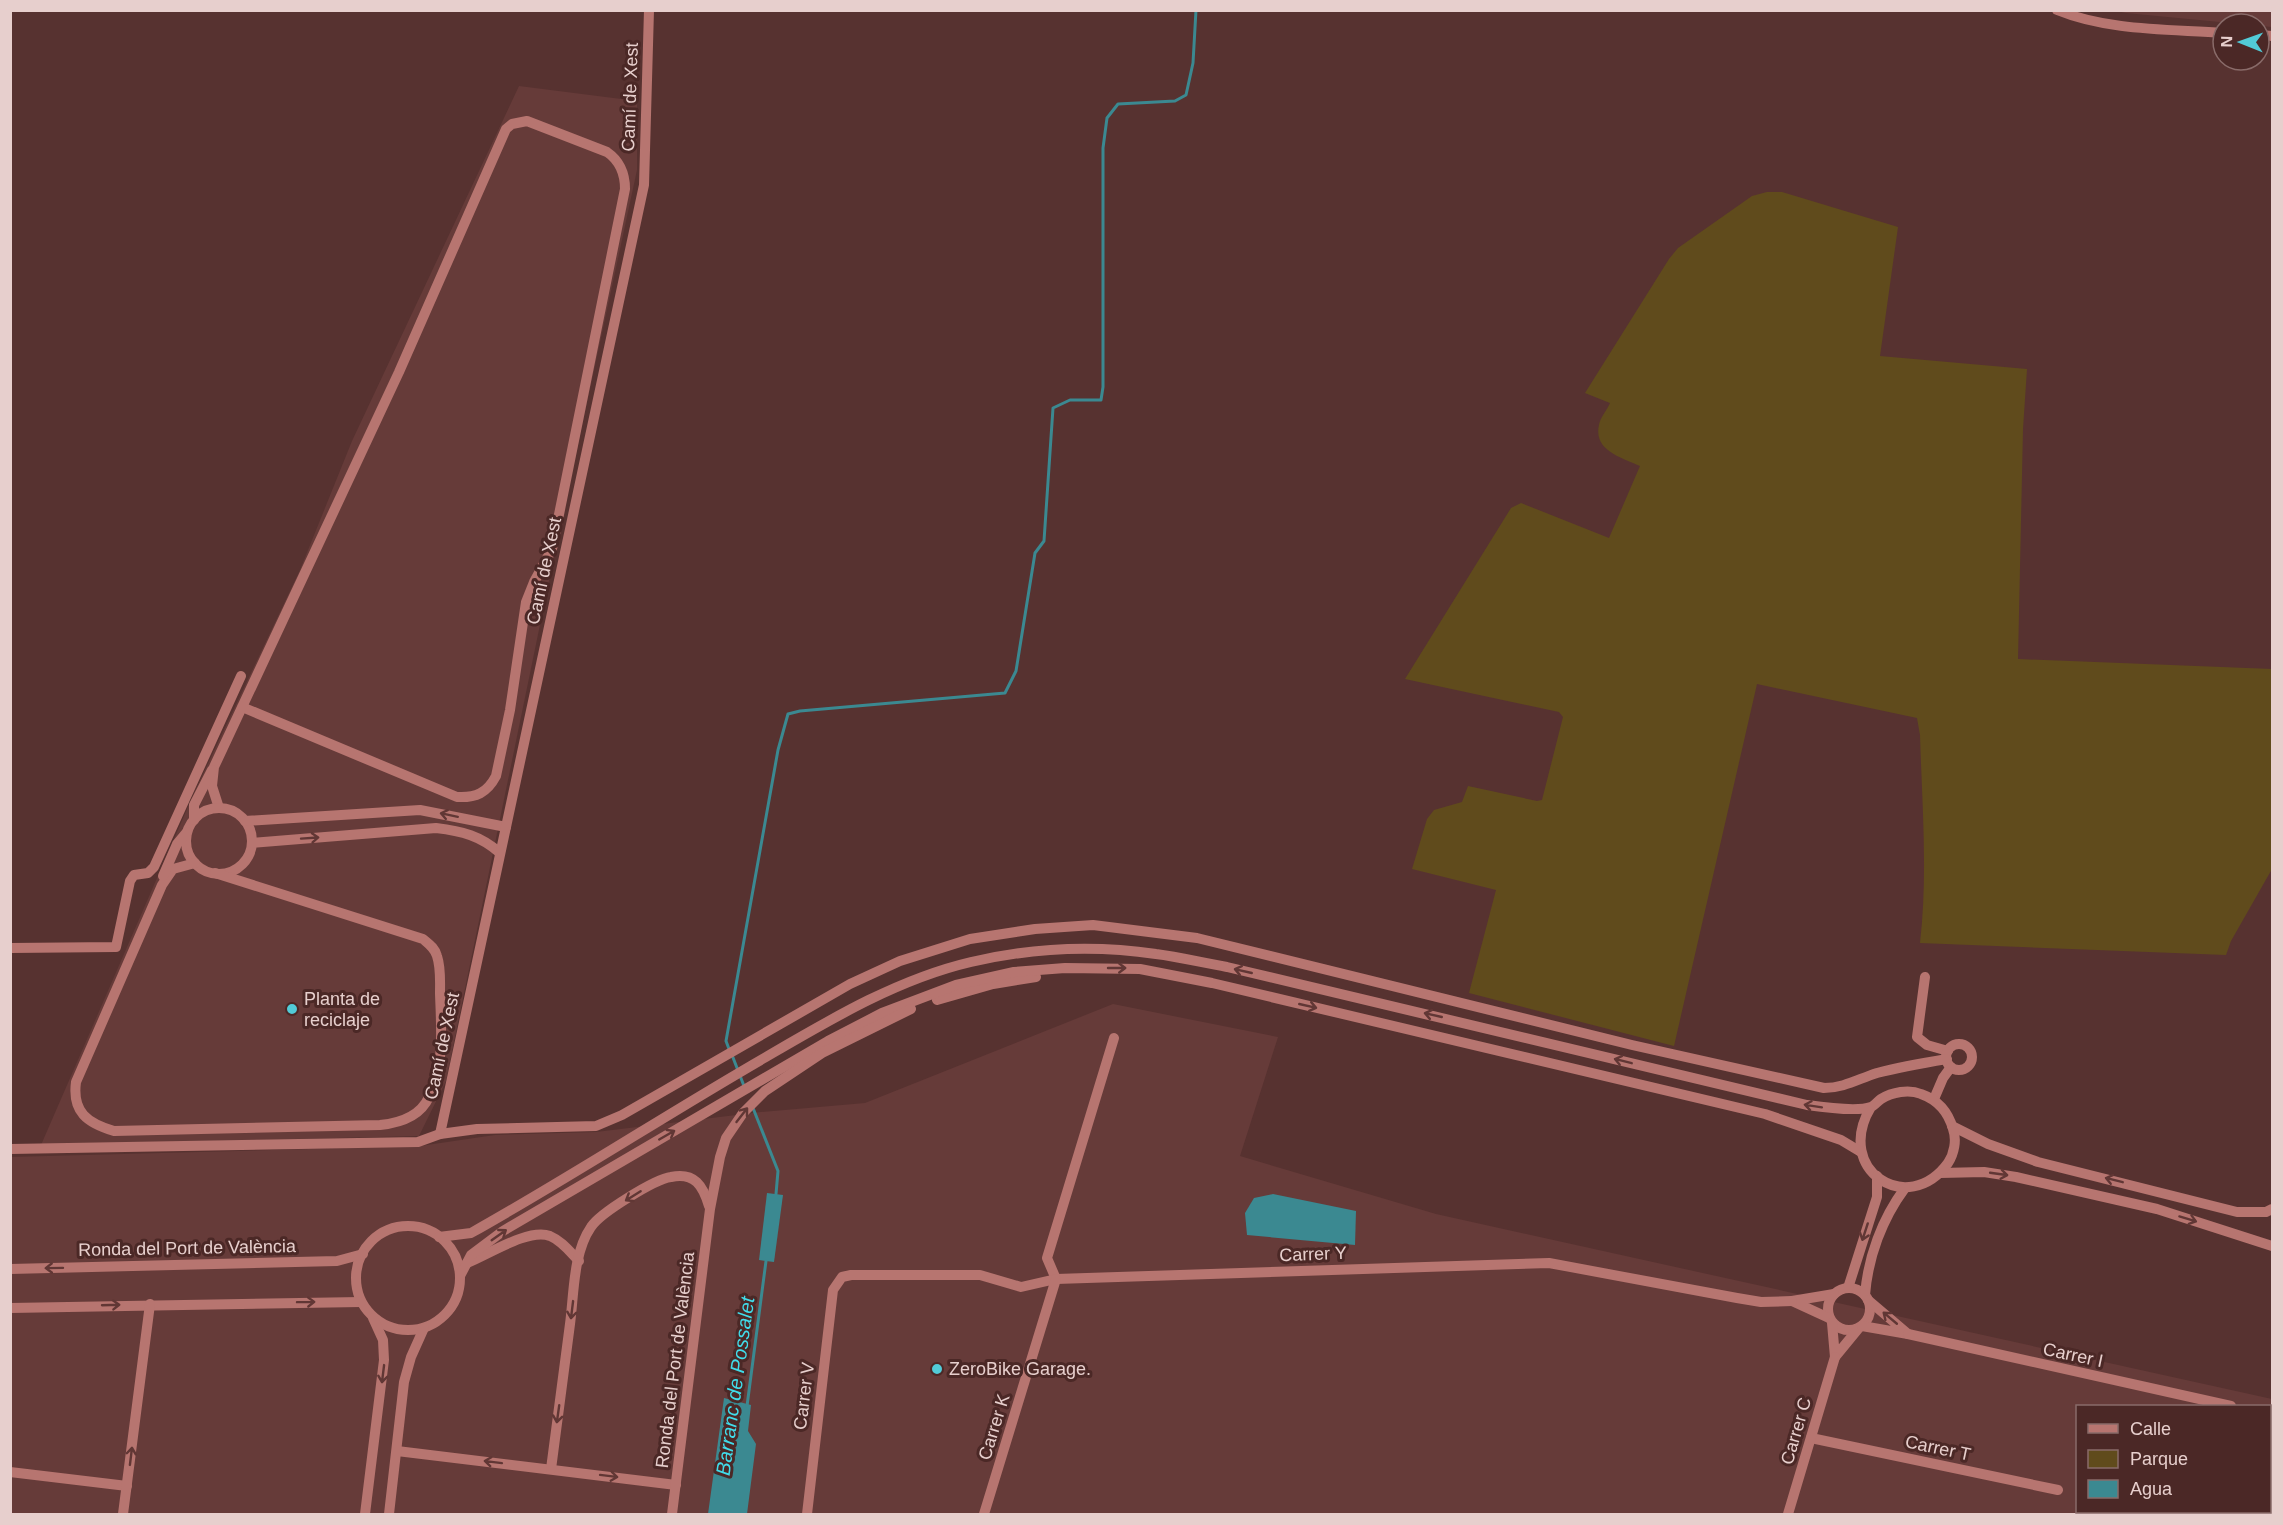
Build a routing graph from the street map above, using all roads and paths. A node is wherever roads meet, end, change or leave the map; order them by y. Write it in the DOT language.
graph roads {
  1 [pos="649,10"];
  2 [pos="2057,10"];
  3 [pos="2211,32"];
  4 [pos="241,676"];
  5 [pos="242,707"];
  6 [pos="214,768"];
  7 [pos="219,808"];
  8 [pos="194,820"];
  9 [pos="245,821"];
  10 [pos="506,827"];
  11 [pos="188,832"];
  12 [pos="252,843"];
  13 [pos="500,853"];
  14 [pos="248,857"];
  15 [pos="195,862"];
  16 [pos="215,873"];
  17 [pos="162,885"];
  18 [pos="255,885"];
  19 [pos="10,948"];
  20 [pos="1083,968"];
  21 [pos="1925,977"];
  22 [pos="1114,1038"];
  23 [pos="1948,1059"];
  24 [pos="1934,1099"];
  25 [pos="1871,1107"];
  26 [pos="1952,1126"];
  27 [pos="440,1134"];
  28 [pos="10,1149"];
  29 [pos="1861,1152"];
  30 [pos="1940,1173"];
  31 [pos="1877,1176"];
  32 [pos="1905,1188"];
  33 [pos="710,1209"];
  34 [pos="2272,1209"];
  35 [pos="439,1237"];
  36 [pos="2272,1245"];
  37 [pos="363,1254"];
  38 [pos="579,1260"];
  39 [pos="467,1263"];
  40 [pos="10,1269"];
  41 [pos="460,1276"];
  42 [pos="1056,1279"];
  43 [pos="837,1282"];
  44 [pos="1848,1288"];
  45 [pos="1834,1294"];
  46 [pos="1867,1298"];
  47 [pos="1792,1301"];
  48 [pos="362,1302"];
  49 [pos="150,1304"];
  50 [pos="10,1308"];
  51 [pos="373,1317"];
  52 [pos="1831,1320"];
  53 [pos="424,1328"];
  54 [pos="1860,1328"];
  55 [pos="1908,1334"];
  56 [pos="1835,1357"];
  57 [pos="2222,1405"];
  58 [pos="1811,1438"];
  59 [pos="397,1451"];
  60 [pos="551,1469"];
  61 [pos="10,1472"];
  62 [pos="676,1485"];
  63 [pos="127,1486"];
  64 [pos="2058,1490"];
  65 [pos="123,1515"];
  66 [pos="365,1515"];
  67 [pos="389,1515"];
  68 [pos="672,1515"];
  69 [pos="807,1515"];
  70 [pos="984,1515"];
  71 [pos="1788,1515"];
  1 -- 10 [label="street, Camí de Xest"];
  2 -- 3 [label="street"];
  4 -- 19 [label="street"];
  5 -- 5 [label="street"];
  5 -- 6 [label="street"];
  6 -- 7 [label="street"];
  6 -- 8 [label="street"];
  7 -- 8 [label="street"];
  7 -- 9 [label="street"];
  8 -- 11 [label="street"];
  10 -- 9 [label="street, one-way"];
  9 -- 12 [label="street"];
  10 -- 13 [label="street, Camí de Xest"];
  11 -- 15 [label="street"];
  11 -- 17 [label="street"];
  12 -- 13 [label="street, one-way"];
  12 -- 14 [label="street"];
  13 -- 27 [label="street, Camí de Xest"];
  14 -- 16 [label="street"];
  14 -- 18 [label="street"];
  15 -- 16 [label="street"];
  15 -- 17 [label="street"];
  16 -- 18 [label="street"];
  17 -- 18 [label="street"];
  20 -- 29 [label="street, one-way"];
  33 -- 20 [label="street, Ronda del Port de València, one-way"];
  39 -- 20 [label="street, one-way"];
  21 -- 23 [label="street"];
  22 -- 42 [label="street"];
  23 -- 24 [label="street"];
  23 -- 27 [label="street"];
  24 -- 25 [label="street"];
  24 -- 26 [label="street"];
  25 -- 29 [label="street"];
  25 -- 35 [label="street, one-way"];
  26 -- 30 [label="street"];
  34 -- 26 [label="street, one-way"];
  27 -- 28 [label="street"];
  29 -- 31 [label="street"];
  30 -- 32 [label="street"];
  30 -- 36 [label="street, one-way"];
  31 -- 32 [label="street"];
  31 -- 44 [label="street, one-way"];
  32 -- 46 [label="street"];
  33 -- 38 [label="street, one-way"];
  33 -- 62 [label="street, Ronda del Port de València"];
  35 -- 37 [label="street"];
  35 -- 41 [label="street"];
  37 -- 40 [label="street, Ronda del Port de València, one-way"];
  37 -- 48 [label="street"];
  38 -- 39 [label="street"];
  38 -- 60 [label="street, one-way"];
  39 -- 41 [label="street"];
  41 -- 53 [label="street"];
  42 -- 43 [label="street, Carrer Y"];
  42 -- 47 [label="street, Carrer Y"];
  42 -- 70 [label="street, Carrer K"];
  43 -- 69 [label="street, Carrer V"];
  44 -- 45 [label="street"];
  44 -- 46 [label="street"];
  45 -- 47 [label="street, Carrer Y"];
  45 -- 52 [label="street"];
  46 -- 54 [label="street"];
  55 -- 46 [label="street, Carrer I, one-way"];
  47 -- 52 [label="street, Carrer Y"];
  49 -- 48 [label="street, one-way"];
  48 -- 51 [label="street"];
  50 -- 49 [label="street, one-way"];
  63 -- 49 [label="street, one-way"];
  51 -- 53 [label="street"];
  51 -- 66 [label="street, one-way"];
  52 -- 54 [label="street"];
  52 -- 56 [label="street, Carrer C"];
  53 -- 59 [label="street"];
  54 -- 55 [label="street, Carrer I"];
  54 -- 56 [label="street, Carrer C"];
  55 -- 57 [label="street, Carrer I"];
  56 -- 58 [label="street, Carrer C"];
  58 -- 64 [label="street, Carrer T"];
  58 -- 71 [label="street, Carrer C"];
  60 -- 59 [label="street, one-way"];
  59 -- 67 [label="street"];
  60 -- 62 [label="street, one-way"];
  61 -- 63 [label="street"];
  62 -- 68 [label="street, Ronda del Port de València"];
  63 -- 65 [label="street"];
}
